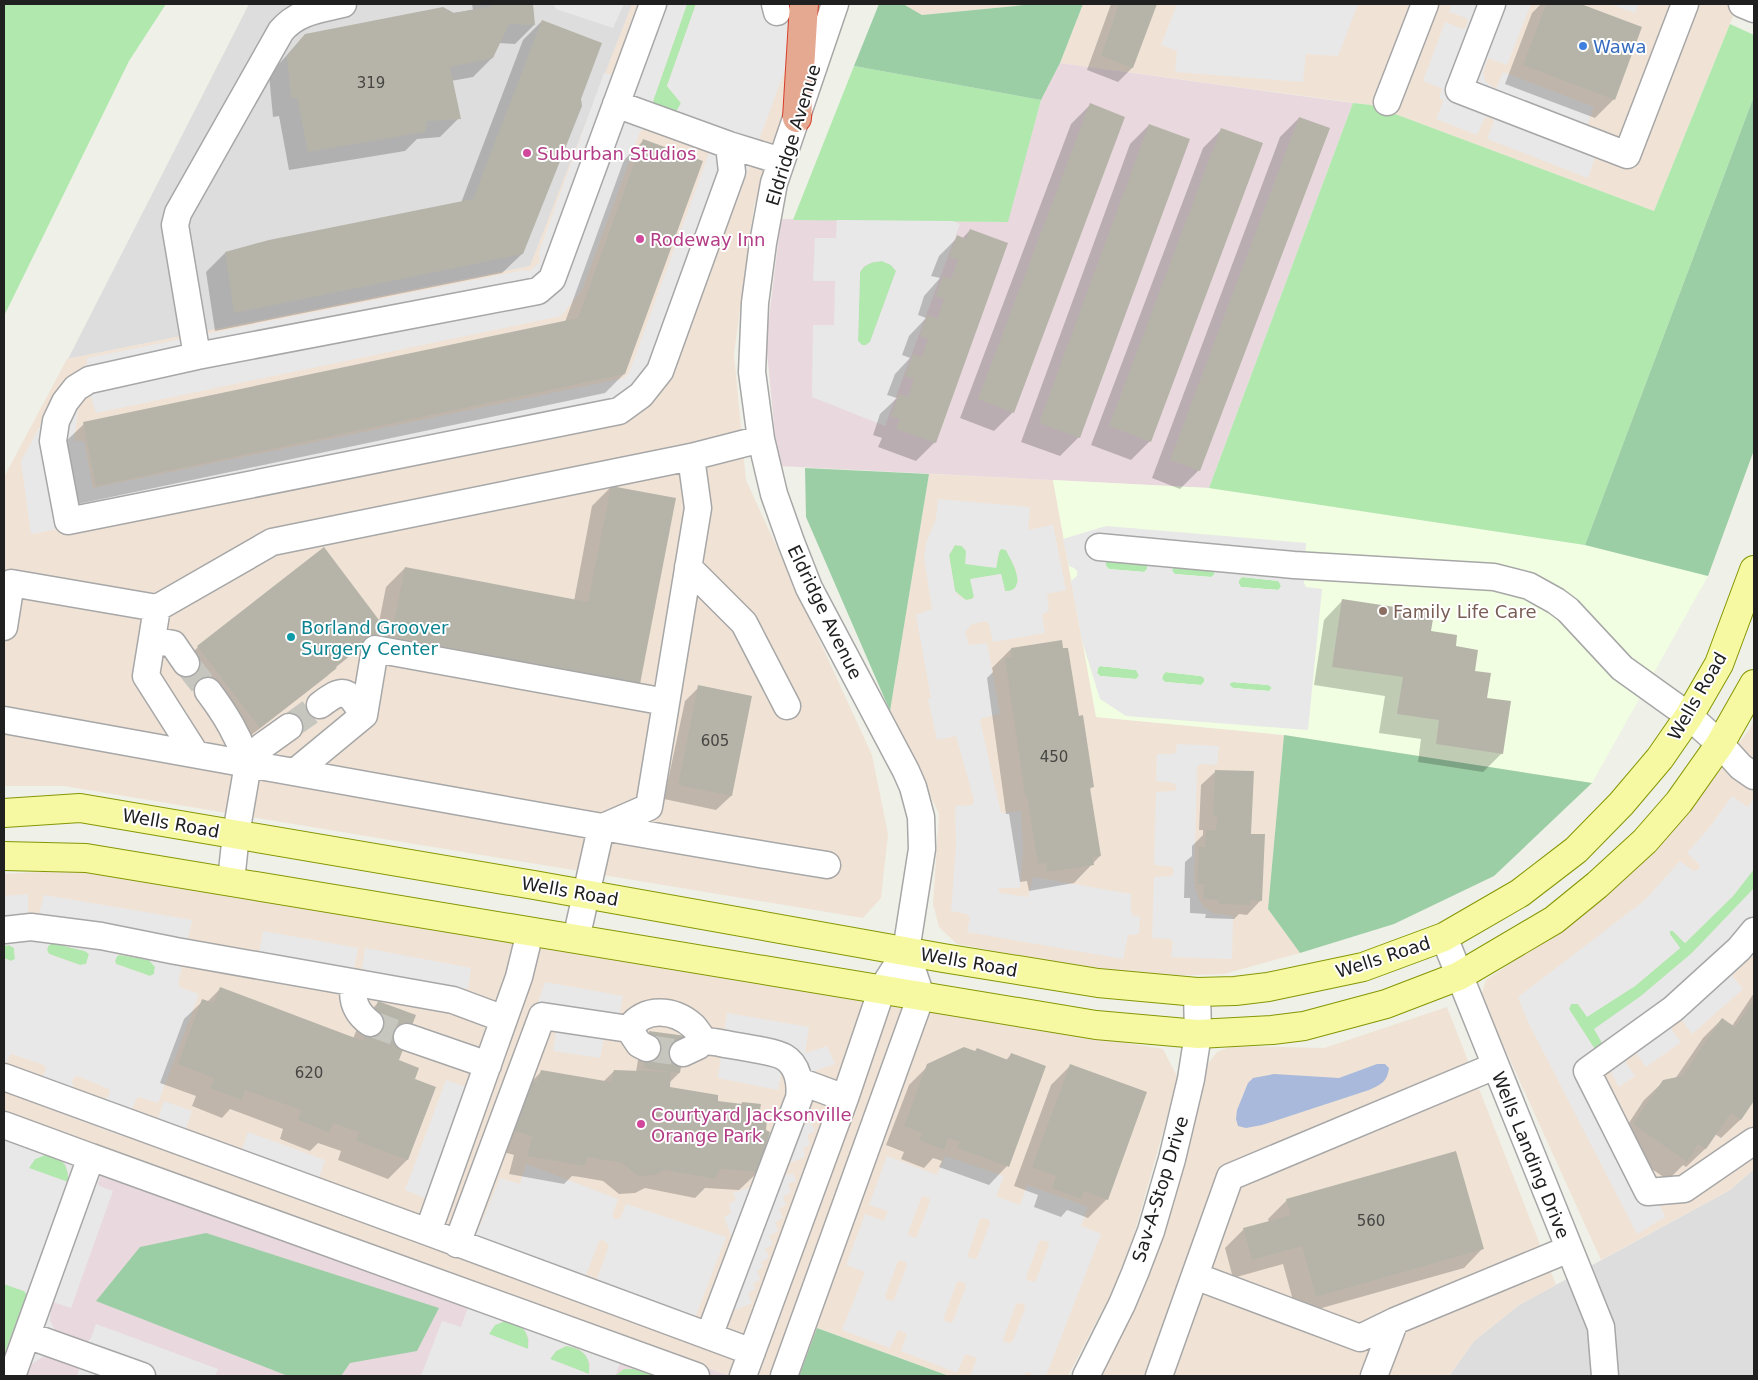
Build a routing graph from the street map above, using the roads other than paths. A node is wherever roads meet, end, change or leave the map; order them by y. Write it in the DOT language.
graph roads {
  1 [pos="343,4"];
  2 [pos="653,4"];
  3 [pos="804,4"];
  4 [pos="835,4"];
  5 [pos="1424,4"];
  6 [pos="1492,4"];
  7 [pos="1685,4"];
  8 [pos="1742,4"];
  9 [pos="1754,9"];
  10 [pos="1387,102"];
  11 [pos="616,104"];
  12 [pos="797,118"];
  13 [pos="728,145"];
  14 [pos="781,161"];
  15 [pos="197,356"];
  16 [pos="761,439"];
  17 [pos="691,457"];
  18 [pos="1099,547"];
  19 [pos="688,567"];
  20 [pos="1754,570"];
  21 [pos="157,608"];
  22 [pos="4,627"];
  23 [pos="152,640"];
  24 [pos="186,663"];
  25 [pos="1754,684"];
  26 [pos="208,691"];
  27 [pos="666,702"];
  28 [pos="320,705"];
  29 [pos="787,706"];
  30 [pos="364,715"];
  31 [pos="1689,716"];
  32 [pos="4,720"];
  33 [pos="289,727"];
  34 [pos="1720,744"];
  35 [pos="195,753"];
  36 [pos="248,764"];
  37 [pos="295,772"];
  38 [pos="1754,776"];
  39 [pos="4,813"];
  40 [pos="601,828"];
  41 [pos="236,834"];
  42 [pos="4,856"];
  43 [pos="827,865"];
  44 [pos="231,881"];
  45 [pos="586,894"];
  46 [pos="4,930"];
  47 [pos="530,932"];
  48 [pos="1754,932"];
  49 [pos="1444,937"];
  50 [pos="576,939"];
  51 [pos="906,951"];
  52 [pos="1460,976"];
  53 [pos="354,983"];
  54 [pos="882,989"];
  55 [pos="1197,992"];
  56 [pos="921,996"];
  57 [pos="504,1019"];
  58 [pos="370,1023"];
  59 [pos="629,1029"];
  60 [pos="1198,1034"];
  61 [pos="408,1037"];
  62 [pos="647,1048"];
  63 [pos="488,1065"];
  64 [pos="1495,1066"];
  65 [pos="4,1077"];
  66 [pos="799,1081"];
  67 [pos="845,1098"];
  68 [pos="4,1125"];
  69 [pos="1754,1141"];
  70 [pos="91,1158"];
  71 [pos="428,1232"];
  72 [pos="457,1244"];
  73 [pos="1569,1249"];
  74 [pos="1195,1276"];
  75 [pos="1396,1321"];
  76 [pos="27,1335"];
  77 [pos="709,1336"];
  78 [pos="752,1352"];
  79 [pos="12,1376"];
  80 [pos="142,1376"];
  81 [pos="696,1376"];
  82 [pos="743,1376"];
  83 [pos="784,1376"];
  84 [pos="1086,1376"];
  85 [pos="1159,1376"];
  86 [pos="1374,1376"];
  87 [pos="1605,1376"];
  1 -- 15 [label="street"];
  2 -- 11 [label="street"];
  3 -- 12 [label="highway"];
  4 -- 12 [label="street, Eldridge Avenue"];
  5 -- 10 [label="street"];
  6 -- 7 [label="street"];
  8 -- 9 [label="street"];
  11 -- 13 [label="street"];
  11 -- 15 [label="street"];
  12 -- 14 [label="street, Eldridge Avenue"];
  13 -- 14 [label="street"];
  13 -- 15 [label="street"];
  14 -- 16 [label="street, Eldridge Avenue"];
  16 -- 17 [label="street"];
  16 -- 51 [label="street, Eldridge Avenue"];
  17 -- 19 [label="street"];
  17 -- 21 [label="street"];
  18 -- 31 [label="street"];
  19 -- 27 [label="street"];
  19 -- 29 [label="street"];
  20 -- 31 [label="main road, Wells Road"];
  21 -- 22 [label="street"];
  21 -- 23 [label="street"];
  23 -- 24 [label="street"];
  23 -- 35 [label="street"];
  25 -- 34 [label="main road"];
  26 -- 36 [label="street"];
  27 -- 30 [label="street"];
  27 -- 40 [label="street"];
  28 -- 30 [label="street"];
  30 -- 37 [label="street"];
  31 -- 34 [label="street"];
  31 -- 49 [label="main road, Wells Road"];
  32 -- 35 [label="street"];
  33 -- 36 [label="street"];
  34 -- 38 [label="street"];
  34 -- 52 [label="main road"];
  35 -- 36 [label="street"];
  36 -- 37 [label="street"];
  36 -- 41 [label="street"];
  37 -- 40 [label="street"];
  39 -- 41 [label="main road, Wells Road"];
  40 -- 43 [label="street"];
  40 -- 45 [label="street"];
  41 -- 44 [label="street"];
  41 -- 45 [label="main road, Wells Road"];
  42 -- 44 [label="main road"];
  44 -- 47 [label="main road"];
  45 -- 50 [label="street"];
  45 -- 51 [label="main road, Wells Road"];
  46 -- 53 [label="street"];
  47 -- 50 [label="main road"];
  47 -- 57 [label="street"];
  48 -- 69 [label="street"];
  49 -- 52 [label="street, Wells Landing Drive"];
  49 -- 55 [label="main road, Wells Road"];
  50 -- 54 [label="main road"];
  51 -- 54 [label="street"];
  51 -- 55 [label="main road, Wells Road"];
  51 -- 56 [label="street"];
  52 -- 60 [label="main road"];
  52 -- 64 [label="street, Wells Landing Drive"];
  53 -- 57 [label="street"];
  53 -- 58 [label="street"];
  54 -- 56 [label="main road"];
  54 -- 67 [label="street"];
  55 -- 60 [label="street, Sav-A-Stop Drive"];
  56 -- 60 [label="main road"];
  56 -- 83 [label="street"];
  57 -- 63 [label="street"];
  59 -- 62 [label="street"];
  59 -- 66 [label="street"];
  59 -- 72 [label="street"];
  60 -- 84 [label="street, Sav-A-Stop Drive"];
  61 -- 63 [label="street"];
  63 -- 71 [label="street"];
  64 -- 73 [label="street, Wells Landing Drive"];
  64 -- 74 [label="street"];
  65 -- 71 [label="street"];
  66 -- 67 [label="street"];
  66 -- 77 [label="street"];
  67 -- 78 [label="street"];
  68 -- 70 [label="street"];
  70 -- 76 [label="street"];
  70 -- 81 [label="street"];
  71 -- 72 [label="street"];
  72 -- 77 [label="street"];
  73 -- 75 [label="street"];
  73 -- 87 [label="street, Wells Landing Drive"];
  74 -- 75 [label="street"];
  74 -- 85 [label="street"];
  75 -- 86 [label="street"];
  76 -- 79 [label="street"];
  76 -- 80 [label="street"];
  77 -- 78 [label="street"];
  78 -- 82 [label="street"];
}
